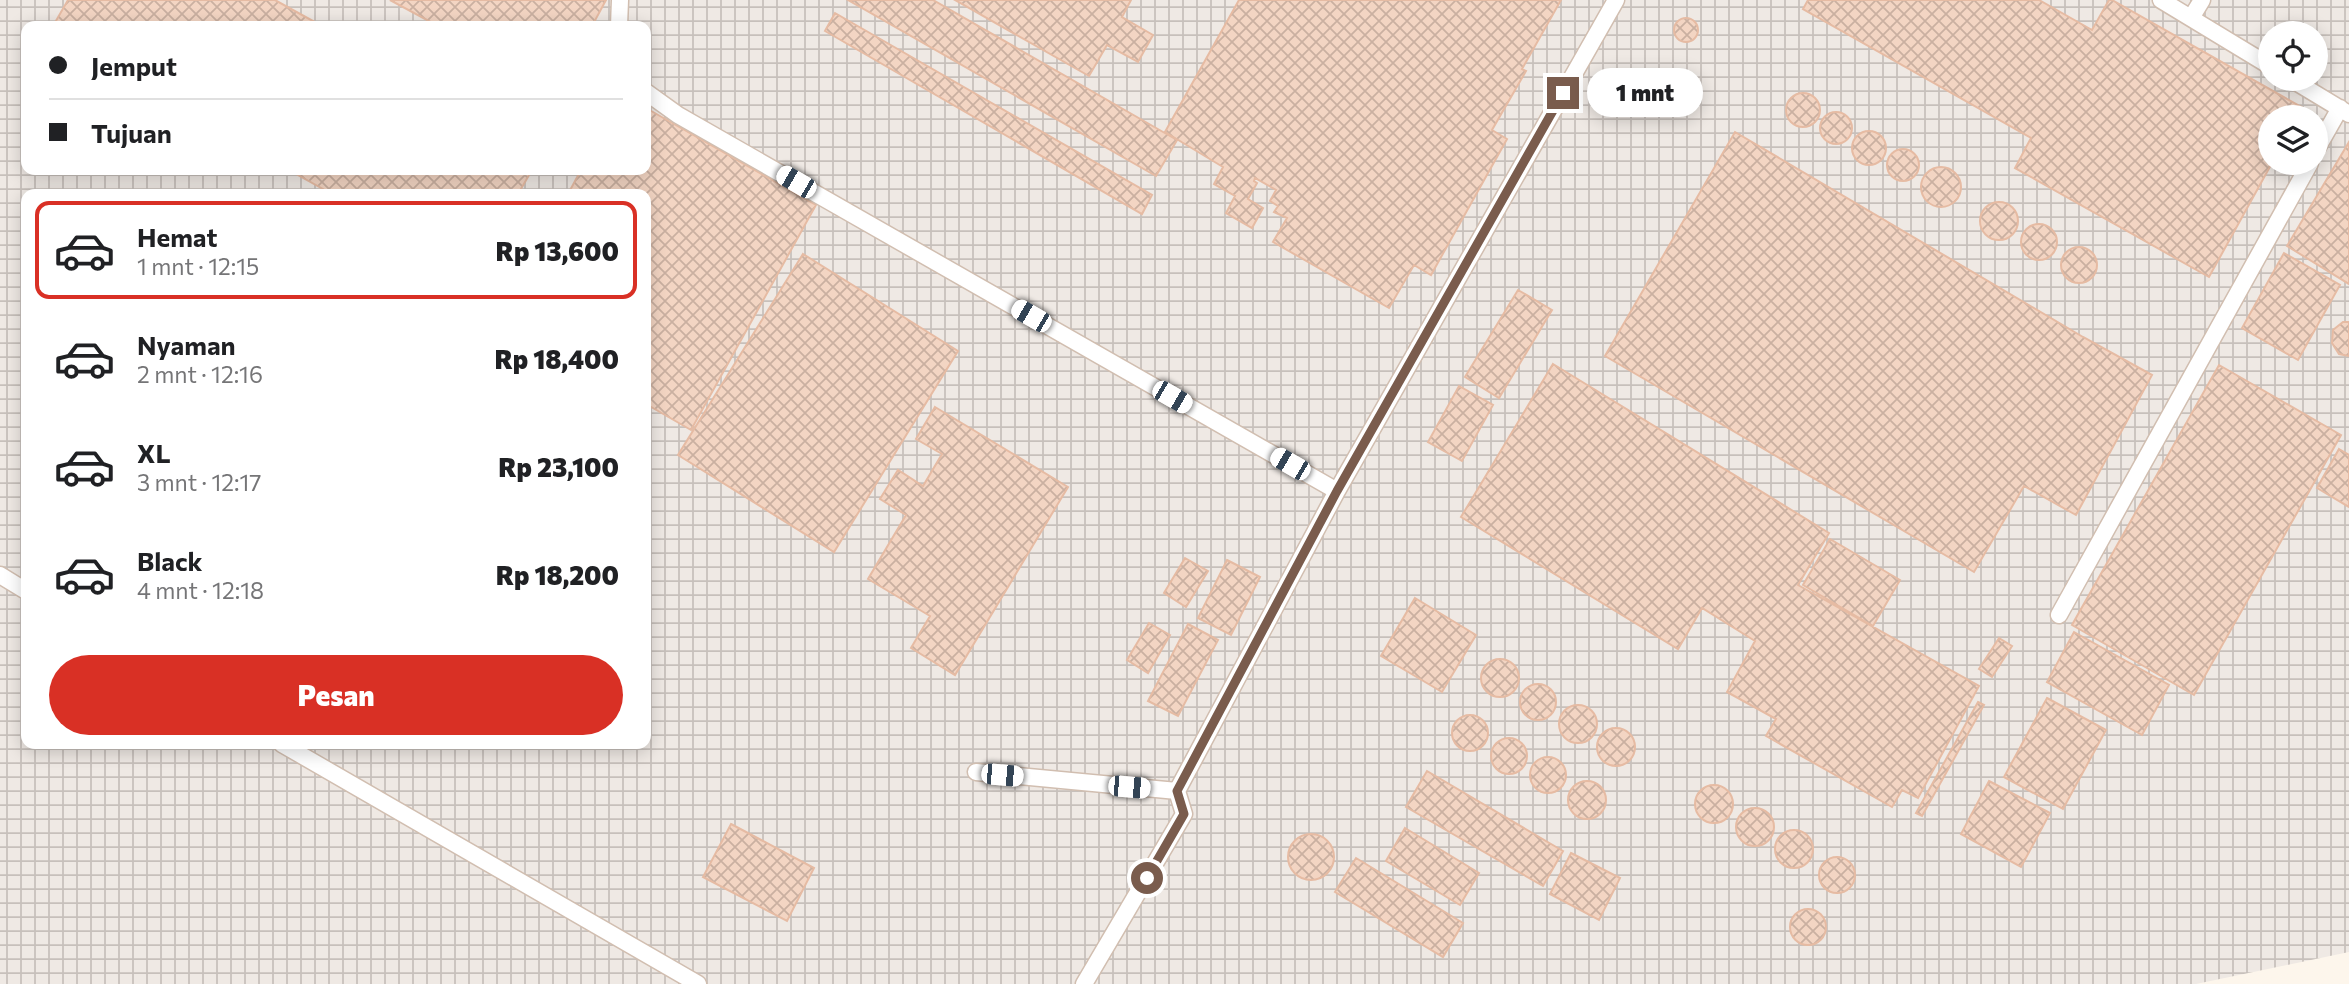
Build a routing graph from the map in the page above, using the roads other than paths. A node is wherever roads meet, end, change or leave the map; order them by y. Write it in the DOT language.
graph roads {
  1 [pos="620,0"];
  2 [pos="1616,0"];
  3 [pos="2161,0"];
  4 [pos="2202,0"];
  5 [pos="2191,18"];
  6 [pos="620,21"];
  7 [pos="2258,59"];
  8 [pos="2311,91"];
  9 [pos="651,96"];
  10 [pos="2344,111"];
  11 [pos="2328,134"];
  12 [pos="2302,175"];
  13 [pos="1337,491"];
  14 [pos="0,575"];
  15 [pos="21,588"];
  16 [pos="2059,615"];
  17 [pos="291,749"];
  18 [pos="976,772"];
  19 [pos="1177,791"];
  20 [pos="698,984"];
  21 [pos="1084,984"];
  1 -- 6 [label="lane"];
  2 -- 13 [label="lane"];
  3 -- 5 [label="lane"];
  4 -- 5 [label="lane"];
  5 -- 7 [label="lane"];
  8 -- 10 [label="lane"];
  9 -- 13 [label="lane"];
  10 -- 11 [label="lane"];
  12 -- 16 [label="lane"];
  13 -- 19 [label="lane"];
  14 -- 15 [label="lane"];
  17 -- 20 [label="lane"];
  18 -- 19 [label="lane"];
  19 -- 21 [label="lane"];
}
